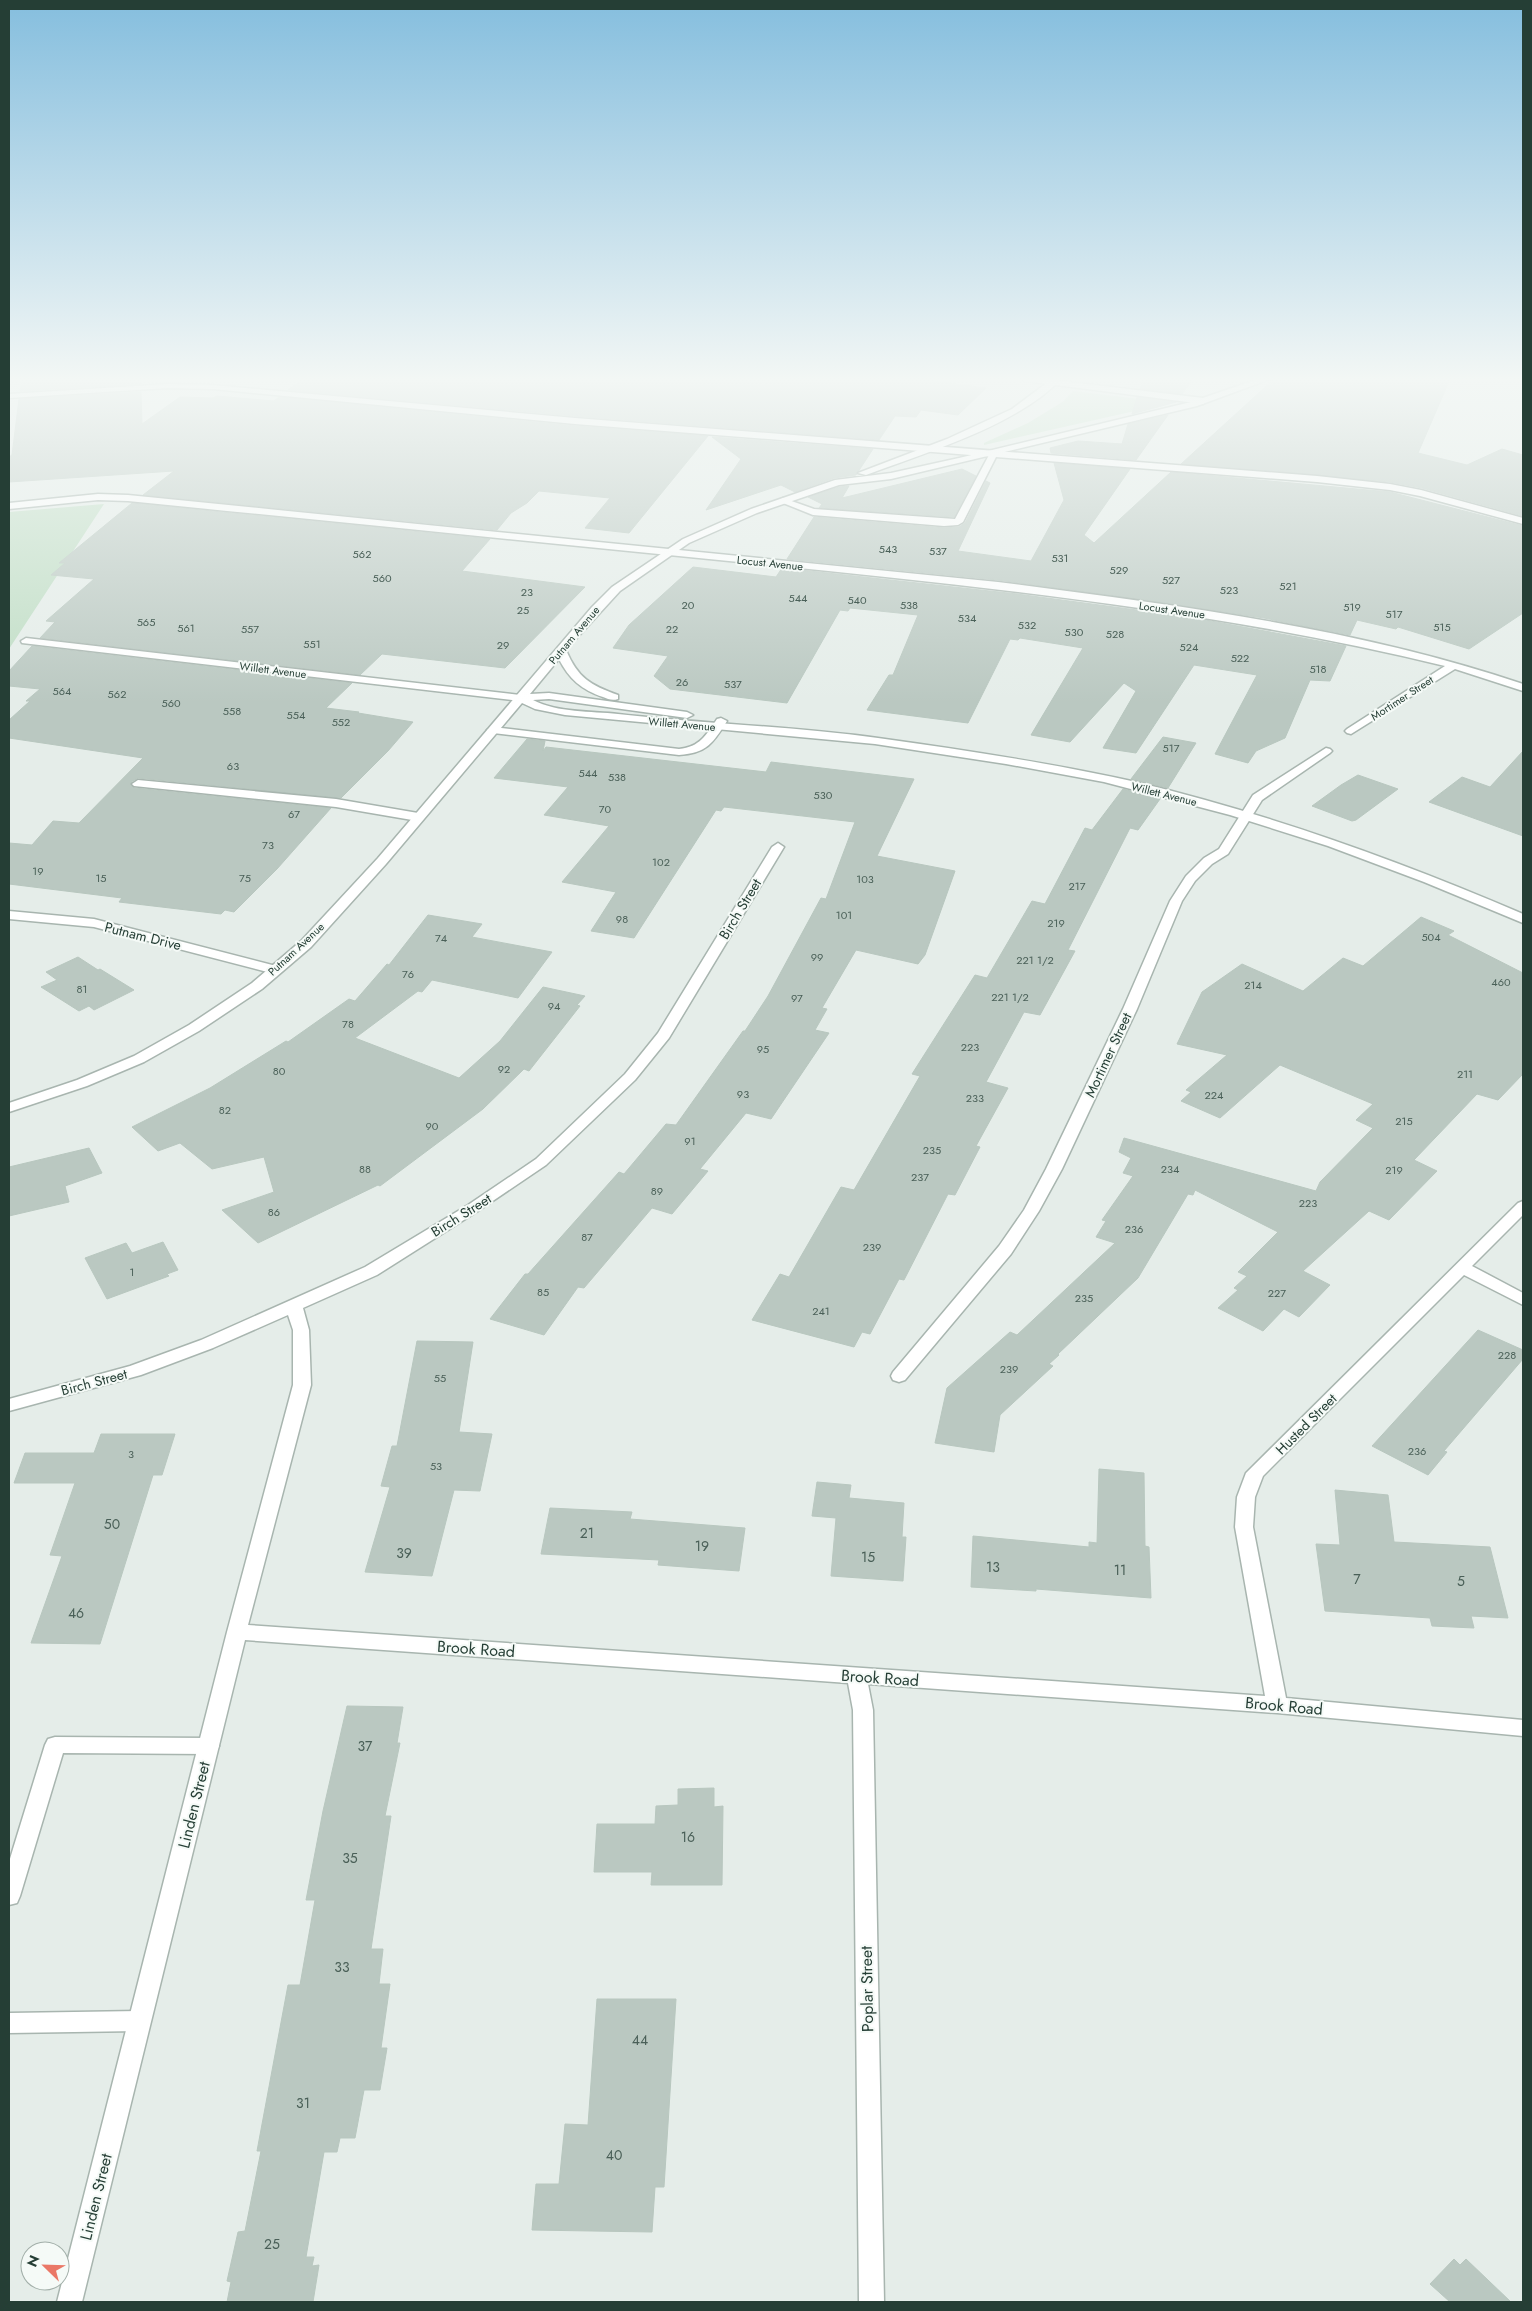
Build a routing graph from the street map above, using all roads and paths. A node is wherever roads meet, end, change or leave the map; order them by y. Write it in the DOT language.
graph roads {
  1 [pos="824,487"];
  2 [pos="975,487"];
  3 [pos="1389,487"];
  4 [pos="783,501"];
  5 [pos="9,506"];
  6 [pos="1523,521"];
  7 [pos="667,553"];
  8 [pos="26,641"];
  9 [pos="561,650"];
  10 [pos="1454,665"];
  11 [pos="1523,688"];
  12 [pos="520,698"];
  13 [pos="644,708"];
  14 [pos="720,724"];
  15 [pos="493,730"];
  16 [pos="1351,731"];
  17 [pos="1326,752"];
  18 [pos="138,784"];
  19 [pos="1246,816"];
  20 [pos="418,817"];
  21 [pos="778,846"];
  22 [pos="9,915"];
  23 [pos="1523,919"];
  24 [pos="275,970"];
  25 [pos="9,1108"];
  26 [pos="1523,1206"];
  27 [pos="1462,1267"];
  28 [pos="1523,1300"];
  29 [pos="294,1306"];
  30 [pos="899,1376"];
  31 [pos="9,1405"];
  32 [pos="237,1632"];
  33 [pos="857,1676"];
  34 [pos="1277,1705"];
  35 [pos="1523,1728"];
  36 [pos="209,1746"];
  37 [pos="9,1896"];
  38 [pos="140,2021"];
  39 [pos="9,2023"];
  40 [pos="69,2302"];
  41 [pos="872,2302"];
  1 -- 4 [label="street, Putnam Avenue"];
  2 -- 4 [label="street"];
  3 -- 6 [label="street"];
  4 -- 7 [label="street, Putnam Avenue"];
  5 -- 7 [label="street, Locust Avenue"];
  7 -- 9 [label="street, Putnam Avenue"];
  7 -- 10 [label="street, Locust Avenue"];
  8 -- 12 [label="street, Willett Avenue"];
  9 -- 12 [label="street, Putnam Avenue"];
  9 -- 13 [label="street"];
  10 -- 11 [label="street, Locust Avenue"];
  10 -- 16 [label="street, Mortimer Street"];
  12 -- 13 [label="street, Willett Avenue"];
  12 -- 14 [label="street, Willett Avenue"];
  12 -- 15 [label="street, Putnam Avenue"];
  13 -- 14 [label="street, Willett Avenue"];
  14 -- 15 [label="street"];
  14 -- 19 [label="street, Willett Avenue"];
  15 -- 20 [label="street, Putnam Avenue"];
  17 -- 19 [label="street, Mortimer Street"];
  18 -- 20 [label="street"];
  19 -- 23 [label="street, Willett Avenue"];
  19 -- 30 [label="street, Mortimer Street"];
  20 -- 24 [label="street, Putnam Avenue"];
  21 -- 29 [label="street, Birch Street"];
  22 -- 24 [label="street, Putnam Drive"];
  24 -- 25 [label="street, Putnam Avenue"];
  26 -- 27 [label="street, Husted Street"];
  27 -- 28 [label="street"];
  27 -- 34 [label="street, Husted Street"];
  29 -- 31 [label="street, Birch Street"];
  29 -- 32 [label="street, Linden Street"];
  32 -- 33 [label="street, Brook Road"];
  32 -- 36 [label="street, Linden Street"];
  33 -- 34 [label="street, Brook Road"];
  33 -- 41 [label="street, Poplar Street"];
  34 -- 35 [label="street, Brook Road"];
  36 -- 37 [label="street"];
  36 -- 38 [label="street, Linden Street"];
  38 -- 39 [label="street"];
  38 -- 40 [label="street, Linden Street"];
}
